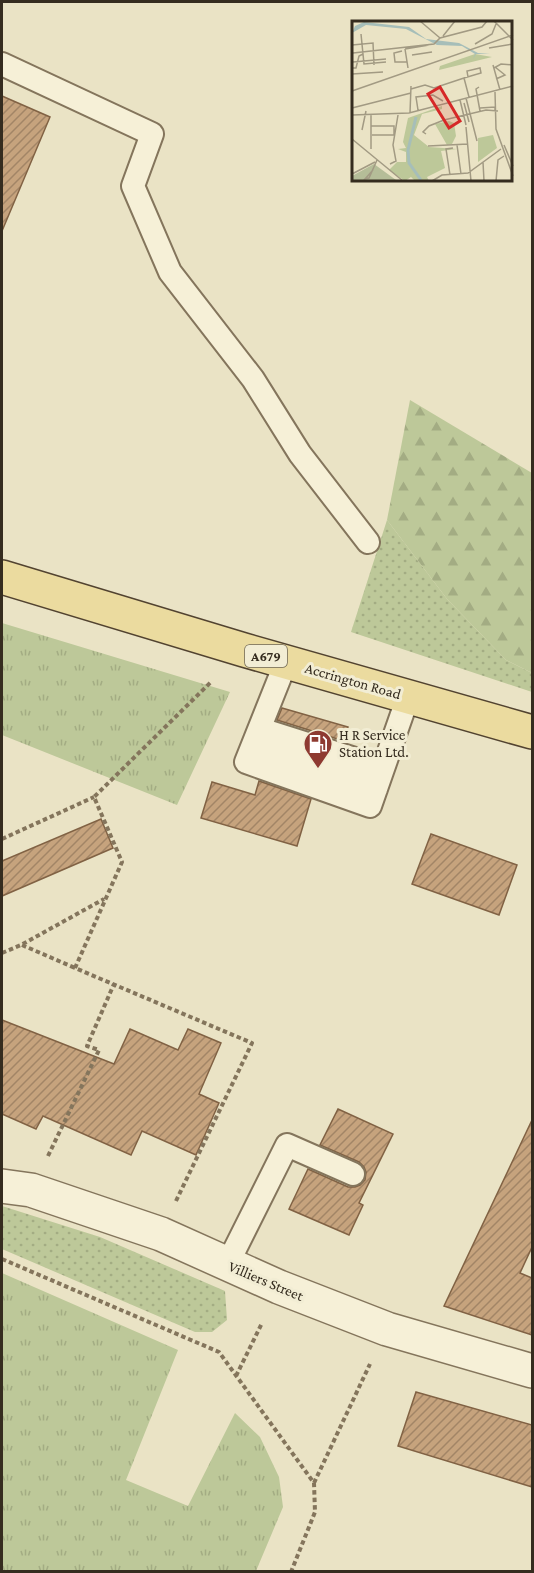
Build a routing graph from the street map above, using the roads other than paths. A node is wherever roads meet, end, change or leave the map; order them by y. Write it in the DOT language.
graph roads {
  1 [pos="2,64"];
  2 [pos="368,542"];
  3 [pos="2,578"];
  4 [pos="286,662"];
  5 [pos="408,697"];
  6 [pos="532,732"];
  7 [pos="256,737"];
  8 [pos="380,778"];
  9 [pos="353,1174"];
  10 [pos="16,1188"];
  11 [pos="227,1265"];
  12 [pos="532,1371"];
  1 -- 2 [label="lane"];
  3 -- 4 [label="main road, Accrington Road / A679"];
  4 -- 5 [label="main road, Accrington Road / A679"];
  4 -- 7 [label="lane"];
  5 -- 6 [label="main road, Accrington Road / A679"];
  5 -- 8 [label="lane"];
  7 -- 8 [label="lane"];
  7 -- 8 [label="lane"];
  9 -- 11 [label="lane"];
  10 -- 11 [label="street, Villiers Street"];
  11 -- 12 [label="street, Villiers Street"];
}
